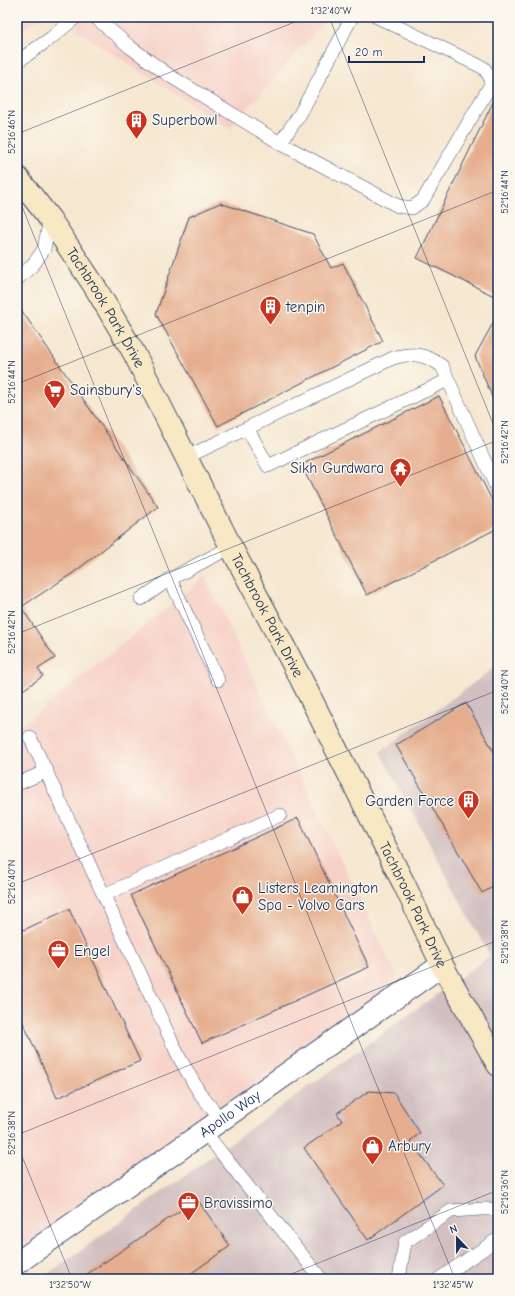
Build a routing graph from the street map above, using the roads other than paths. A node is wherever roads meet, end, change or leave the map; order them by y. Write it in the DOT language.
graph roads {
  1 [pos="76,17"];
  2 [pos="95,17"];
  3 [pos="352,17"];
  4 [pos="377,17"];
  5 [pos="17,62"];
  6 [pos="280,143"];
  7 [pos="17,176"];
  8 [pos="50,219"];
  9 [pos="17,279"];
  10 [pos="448,380"];
  11 [pos="247,428"];
  12 [pos="187,457"];
  13 [pos="498,491"];
  14 [pos="231,546"];
  15 [pos="170,578"];
  16 [pos="140,599"];
  17 [pos="218,680"];
  18 [pos="30,737"];
  19 [pos="47,771"];
  20 [pos="17,784"];
  21 [pos="280,815"];
  22 [pos="104,895"];
  23 [pos="442,965"];
  24 [pos="498,1065"];
  25 [pos="212,1125"];
  26 [pos="498,1209"];
  27 [pos="498,1239"];
  28 [pos="17,1262"];
  29 [pos="321,1279"];
  30 [pos="399,1279"];
  31 [pos="439,1279"];
  1 -- 5 [label="lane"];
  2 -- 6 [label="lane"];
  3 -- 6 [label="lane"];
  4 -- 6 [label="lane"];
  7 -- 8 [label="street, Tachbrook Park Drive"];
  8 -- 9 [label="lane"];
  8 -- 12 [label="street, Tachbrook Park Drive"];
  10 -- 11 [label="lane"];
  10 -- 11 [label="lane"];
  10 -- 13 [label="lane"];
  11 -- 12 [label="lane"];
  12 -- 14 [label="street, Tachbrook Park Drive"];
  14 -- 15 [label="lane"];
  14 -- 23 [label="street, Tachbrook Park Drive"];
  15 -- 16 [label="lane"];
  15 -- 17 [label="lane"];
  18 -- 19 [label="lane"];
  19 -- 20 [label="lane"];
  19 -- 22 [label="lane"];
  21 -- 22 [label="lane"];
  22 -- 25 [label="lane"];
  23 -- 24 [label="street, Tachbrook Park Drive"];
  23 -- 25 [label="street, Apollo Way"];
  25 -- 28 [label="street, Apollo Way"];
  25 -- 29 [label="lane"];
  26 -- 30 [label="lane"];
  27 -- 31 [label="lane"];
}
